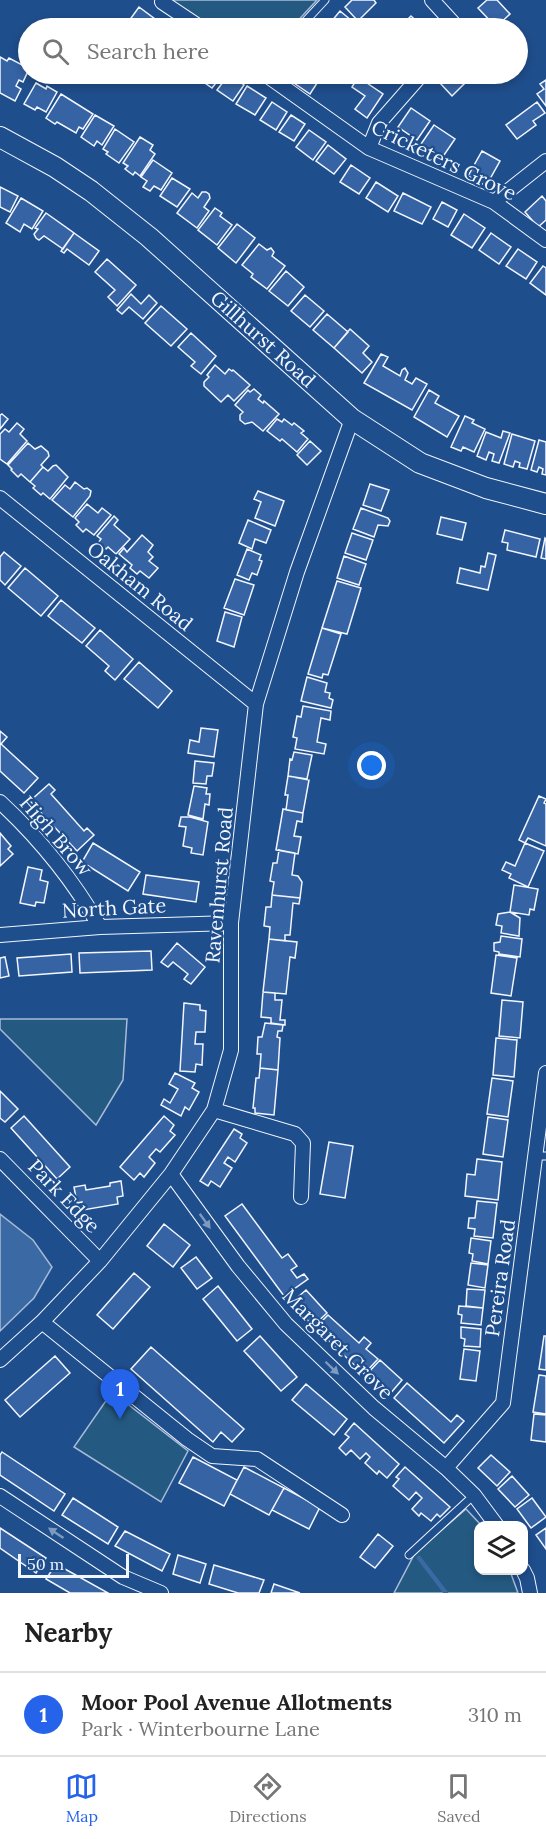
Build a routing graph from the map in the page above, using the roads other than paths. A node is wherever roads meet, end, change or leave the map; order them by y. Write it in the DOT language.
graph roads {
  1 [pos="325,0"];
  2 [pos="432,0"];
  3 [pos="162,2"];
  4 [pos="186,18"];
  5 [pos="308,18"];
  6 [pos="448,18"];
  7 [pos="279,84"];
  8 [pos="413,84"];
  9 [pos="0,137"];
  10 [pos="369,148"];
  11 [pos="546,161"];
  12 [pos="494,202"];
  13 [pos="546,240"];
  14 [pos="352,419"];
  15 [pos="0,498"];
  16 [pos="546,504"];
  17 [pos="256,704"];
  18 [pos="0,802"];
  19 [pos="231,923"];
  20 [pos="100,927"];
  21 [pos="0,935"];
  22 [pos="546,1074"];
  23 [pos="214,1110"];
  24 [pos="541,1156"];
  25 [pos="0,1159"];
  26 [pos="171,1174"];
  27 [pos="301,1197"];
  28 [pos="100,1261"];
  29 [pos="42,1322"];
  30 [pos="0,1360"];
  31 [pos="446,1468"];
  32 [pos="474,1495"];
  33 [pos="0,1496"];
  34 [pos="342,1515"];
  35 [pos="493,1521"];
  36 [pos="409,1555"];
  37 [pos="526,1575"];
  38 [pos="160,1593"];
  39 [pos="530,1593"];
  1 -- 5 [label="lane"];
  2 -- 6 [label="street"];
  3 -- 4 [label="street"];
  7 -- 10 [label="street, Cricketers Grove"];
  8 -- 10 [label="street"];
  9 -- 14 [label="street, Gillhurst Road"];
  10 -- 12 [label="street, Cricketers Grove"];
  11 -- 12 [label="street"];
  12 -- 13 [label="street, Cricketers Grove"];
  14 -- 16 [label="street, Gillhurst Road"];
  14 -- 17 [label="street, Ravenhurst Road"];
  15 -- 17 [label="street, Oakham Road"];
  17 -- 19 [label="street, Ravenhurst Road"];
  18 -- 20 [label="street, High Brow"];
  19 -- 20 [label="street, North Gate"];
  19 -- 23 [label="street, Ravenhurst Road"];
  20 -- 21 [label="street, North Gate"];
  22 -- 24 [label="street, Pereira Road"];
  23 -- 26 [label="street, Ravenhurst Road"];
  23 -- 27 [label="street"];
  24 -- 31 [label="street, Pereira Road"];
  25 -- 28 [label="street, Park Edge"];
  26 -- 28 [label="street, Ravenhurst Road"];
  26 -- 31 [label="street, Margaret Grove, one-way"];
  28 -- 29 [label="street, Ravenhurst Road"];
  29 -- 30 [label="street, Ravenhurst Road"];
  29 -- 34 [label="street"];
  31 -- 32 [label="street, Margaret Grove"];
  32 -- 35 [label="street, Margaret Grove"];
  32 -- 36 [label="lane"];
  38 -- 33 [label="street, one-way"];
  37 -- 39 [label="street"];
}
